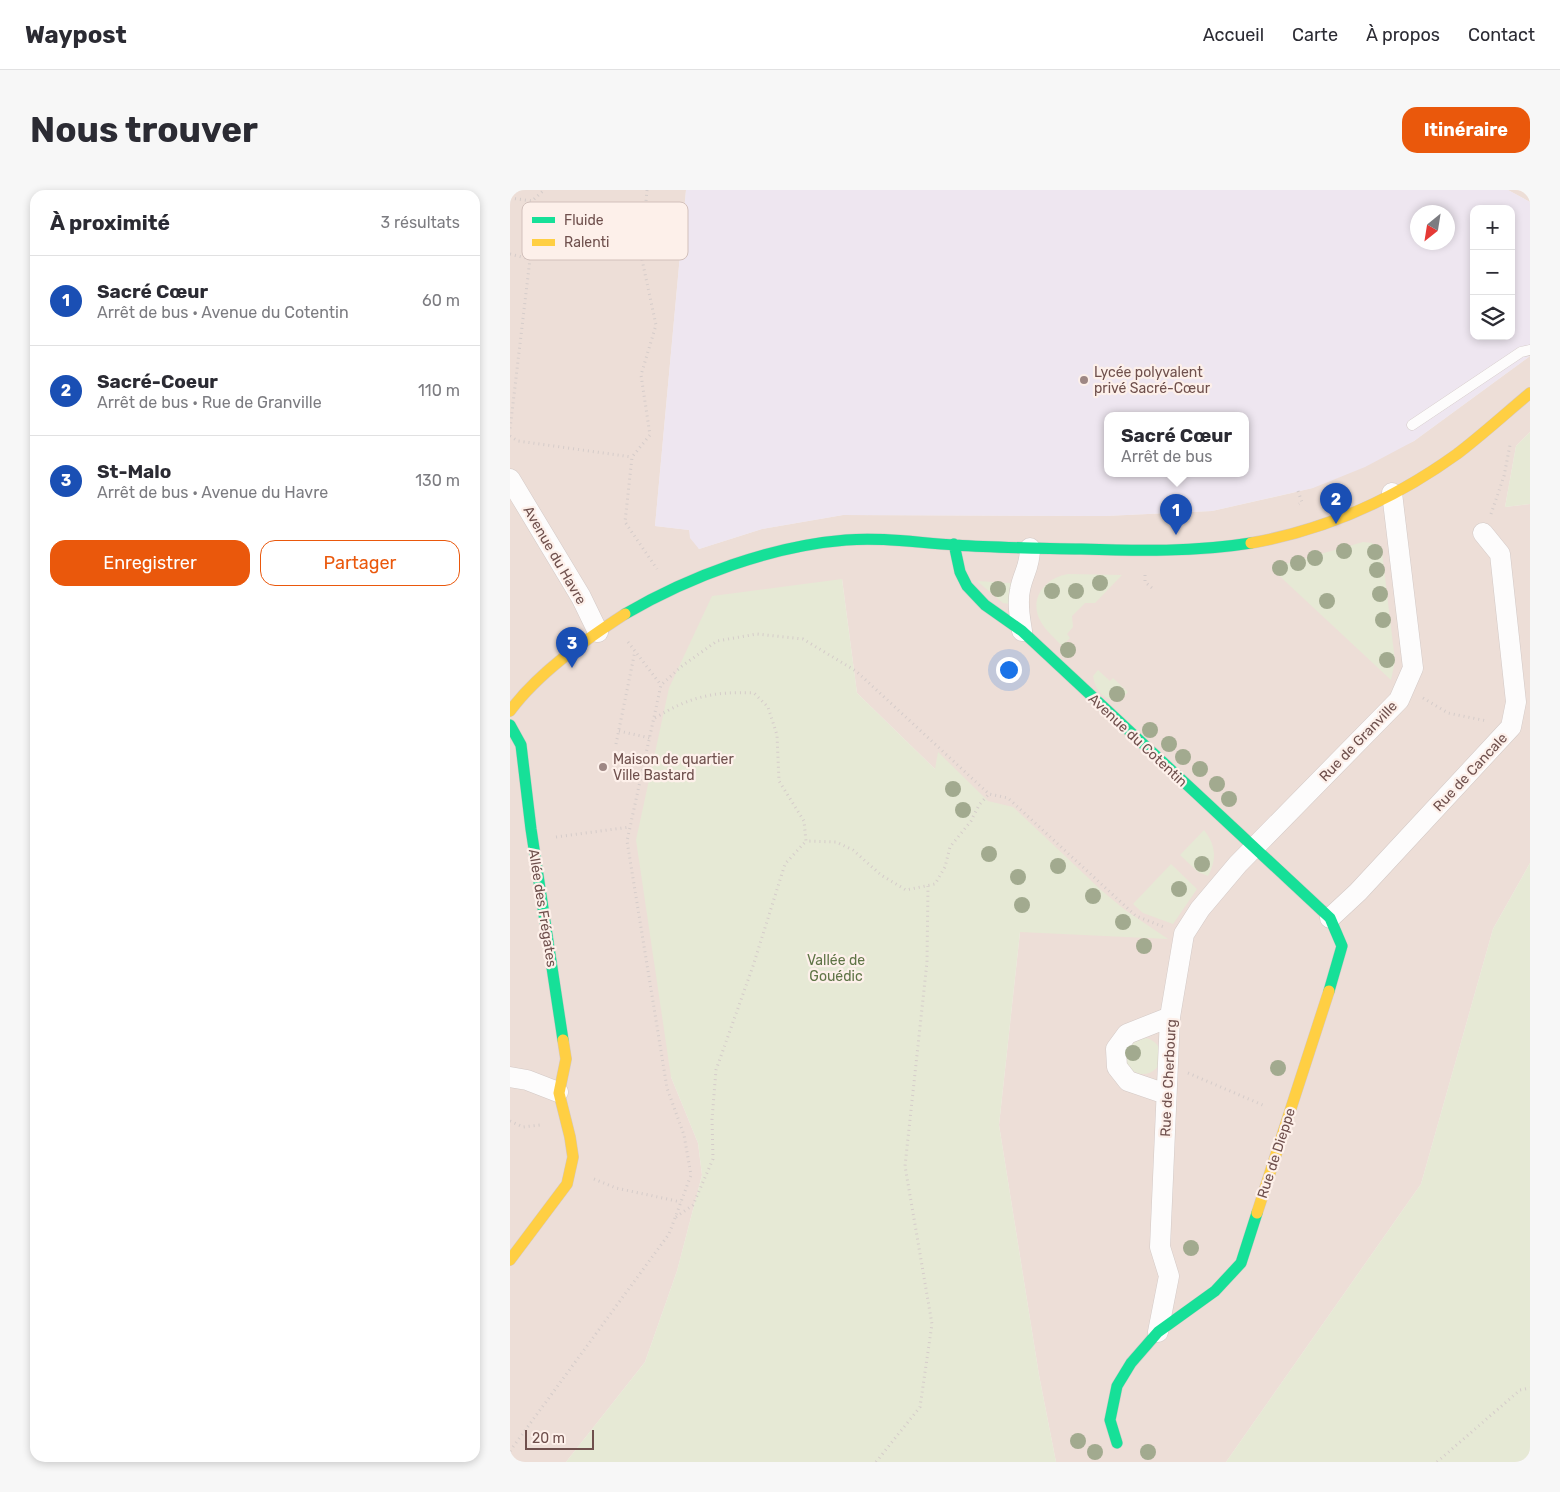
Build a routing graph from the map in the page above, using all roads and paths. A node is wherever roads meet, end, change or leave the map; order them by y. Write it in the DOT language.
graph roads {
  1 [pos="544,190"];
  2 [pos="510,198"];
  3 [pos="530,260"];
  4 [pos="642,260"];
  5 [pos="1530,350"];
  6 [pos="1530,393"];
  7 [pos="1412,425"];
  8 [pos="510,429"];
  9 [pos="510,436"];
  10 [pos="1510,445"];
  11 [pos="632,457"];
  12 [pos="510,479"];
  13 [pos="1298,491"];
  14 [pos="1392,493"];
  15 [pos="1302,502"];
  16 [pos="1483,533"];
  17 [pos="954,544"];
  18 [pos="1030,548"];
  19 [pos="1145,575"];
  20 [pos="1152,588"];
  21 [pos="670,591"];
  22 [pos="605,627"];
  23 [pos="1022,631"];
  24 [pos="635,651"];
  25 [pos="661,685"];
  26 [pos="1405,688"];
  27 [pos="510,711"];
  28 [pos="654,718"];
  29 [pos="1476,718"];
  30 [pos="510,725"];
  31 [pos="619,731"];
  32 [pos="650,738"];
  33 [pos="616,744"];
  34 [pos="989,794"];
  35 [pos="630,827"];
  36 [pos="533,840"];
  37 [pos="806,841"];
  38 [pos="1254,848"];
  39 [pos="928,886"];
  40 [pos="1330,918"];
  41 [pos="1184,934"];
  42 [pos="1170,1017"];
  43 [pos="1169,1065"];
  44 [pos="510,1077"];
  45 [pos="558,1092"];
  46 [pos="1166,1094"];
  47 [pos="1288,1116"];
  48 [pos="572,1169"];
  49 [pos="681,1202"];
  50 [pos="675,1218"];
  51 [pos="510,1260"];
  52 [pos="1158,1332"];
  53 [pos="1530,1388"];
  54 [pos="1117,1443"];
  55 [pos="510,1451"];
  56 [pos="876,1462"];
  57 [pos="1437,1462"];
  1 -- 2 [label="path"];
  3 -- 8 [label="path"];
  4 -- 11 [label="path"];
  5 -- 7 [label="lane"];
  6 -- 14 [label="street"];
  9 -- 11 [label="path"];
  10 -- 16 [label="path"];
  11 -- 21 [label="path"];
  12 -- 22 [label="street, Avenue du Havre"];
  13 -- 15 [label="path"];
  14 -- 18 [label="street"];
  14 -- 26 [label="street, Rue de Granville"];
  16 -- 40 [label="street, Rue de Cancale"];
  17 -- 18 [label="street"];
  17 -- 21 [label="street"];
  17 -- 23 [label="street, Avenue du Cotentin"];
  18 -- 23 [label="street"];
  19 -- 20 [label="path"];
  21 -- 22 [label="street"];
  22 -- 24 [label="path"];
  22 -- 27 [label="street"];
  23 -- 38 [label="street, Avenue du Cotentin"];
  24 -- 25 [label="path"];
  24 -- 31 [label="path"];
  25 -- 28 [label="path"];
  25 -- 34 [label="path"];
  26 -- 29 [label="path"];
  26 -- 38 [label="street, Rue de Granville"];
  28 -- 32 [label="path"];
  28 -- 37 [label="path"];
  30 -- 36 [label="street, Allée des Frégates"];
  31 -- 32 [label="path"];
  31 -- 33 [label="path"];
  32 -- 35 [label="path"];
  34 -- 39 [label="path"];
  34 -- 41 [label="path"];
  35 -- 36 [label="path"];
  35 -- 49 [label="path"];
  36 -- 45 [label="street, Allée des Frégates"];
  37 -- 39 [label="path"];
  37 -- 50 [label="path"];
  38 -- 40 [label="street, Rue de Dieppe"];
  38 -- 41 [label="street, Rue de Cherbourg"];
  39 -- 56 [label="path"];
  40 -- 47 [label="street, Rue de Dieppe"];
  41 -- 42 [label="street, Rue de Cherbourg"];
  42 -- 43 [label="street, Rue de Cherbourg"];
  42 -- 46 [label="street"];
  43 -- 46 [label="street, Rue de Cherbourg"];
  43 -- 47 [label="path"];
  44 -- 45 [label="street"];
  45 -- 48 [label="street"];
  46 -- 52 [label="street, Rue de Cherbourg"];
  47 -- 52 [label="street, Rue de Dieppe"];
  48 -- 49 [label="path"];
  48 -- 51 [label="street"];
  49 -- 50 [label="path"];
  50 -- 55 [label="path"];
  52 -- 54 [label="street, Rue de Dieppe"];
  53 -- 57 [label="path"];
}
